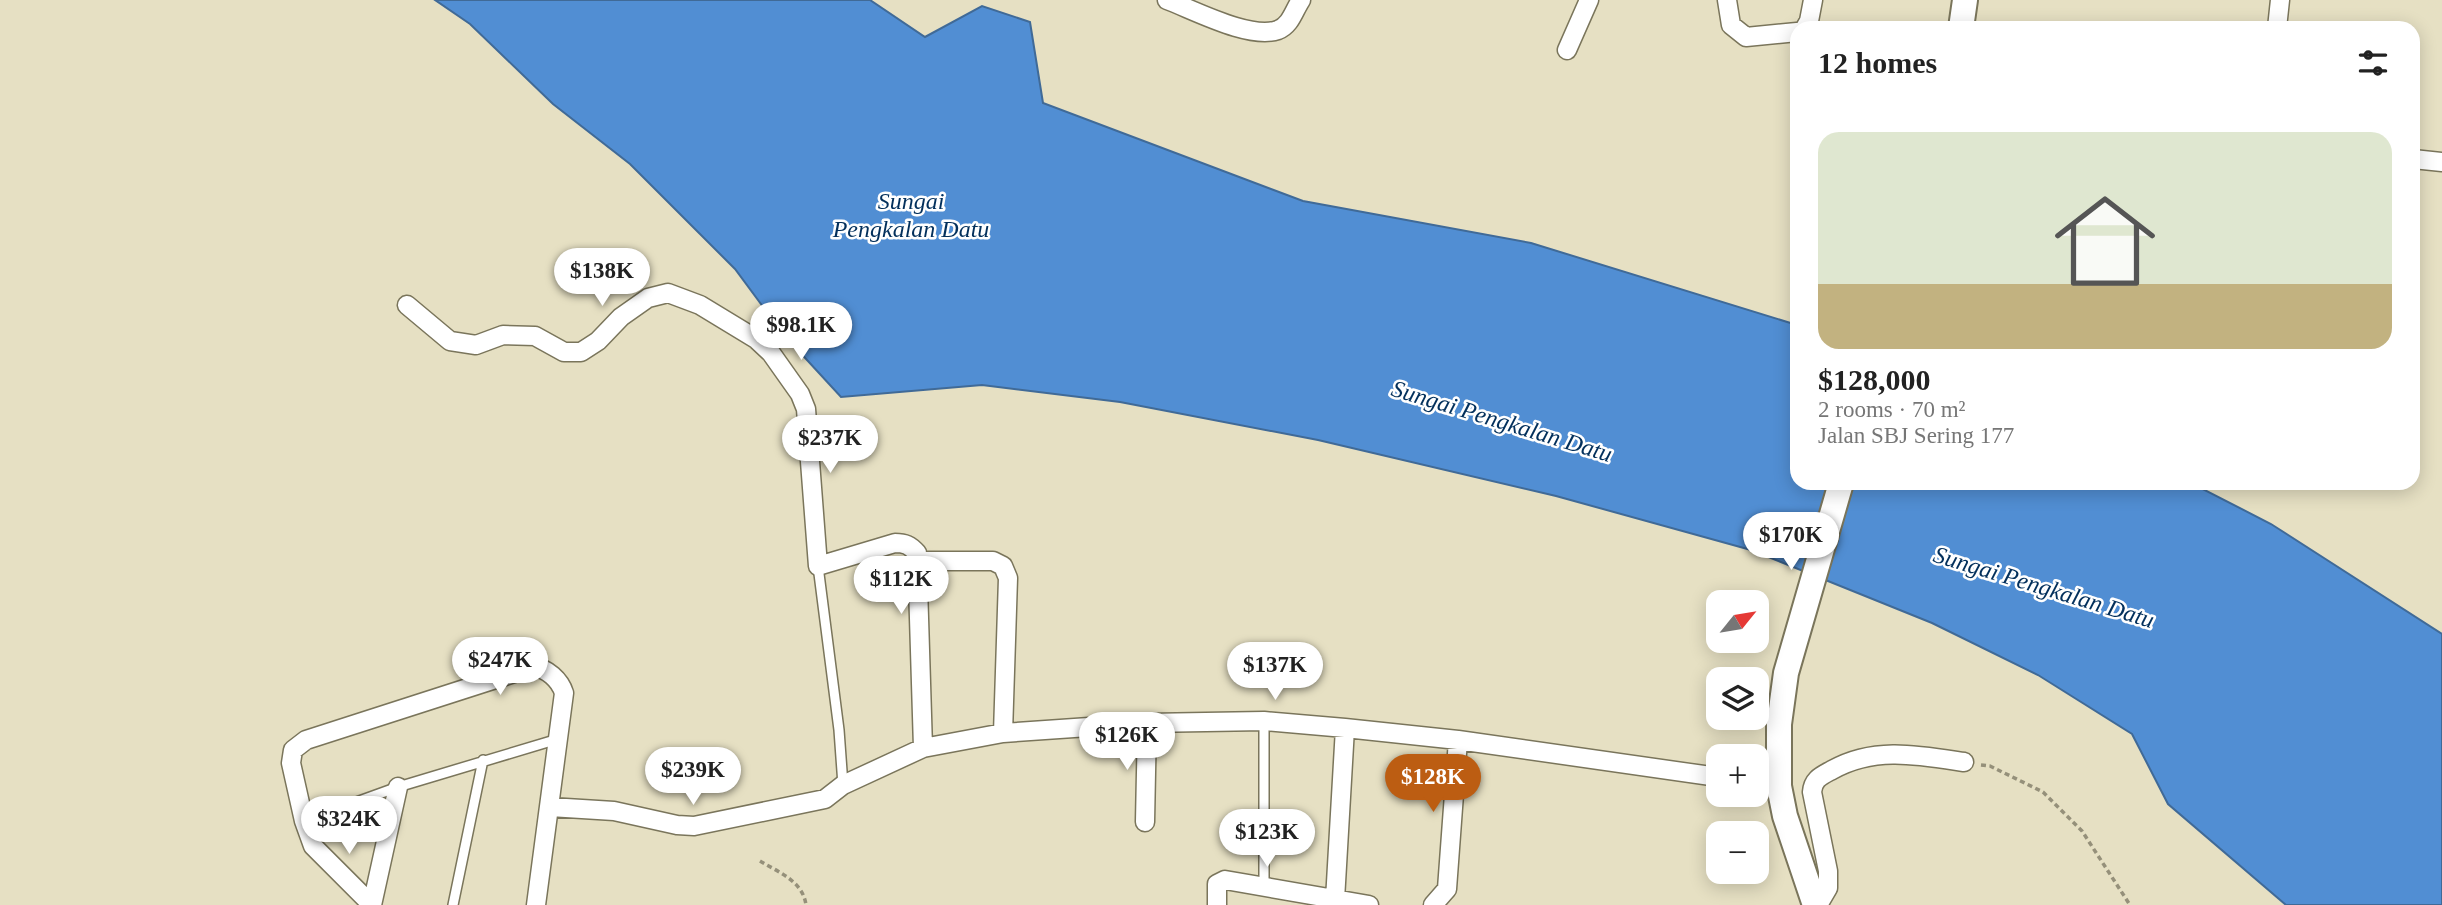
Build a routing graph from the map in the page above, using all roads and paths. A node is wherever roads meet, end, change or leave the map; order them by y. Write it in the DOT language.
graph roads {
  1 [pos="1167,0"];
  2 [pos="1301,0"];
  3 [pos="1589,0"];
  4 [pos="1727,0"];
  5 [pos="1814,0"];
  6 [pos="1965,0"];
  7 [pos="2280,0"];
  8 [pos="1810,21"];
  9 [pos="1962,21"];
  10 [pos="2278,21"];
  11 [pos="1790,33"];
  12 [pos="1567,51"];
  13 [pos="2420,160"];
  14 [pos="2442,162"];
  15 [pos="407,305"];
  16 [pos="1839,490"];
  17 [pos="919,561"];
  18 [pos="818,566"];
  19 [pos="1264,721"];
  20 [pos="1147,723"];
  21 [pos="1345,728"];
  22 [pos="1003,733"];
  23 [pos="559,738"];
  24 [pos="1458,740"];
  25 [pos="923,748"];
  26 [pos="483,760"];
  27 [pos="1964,762"];
  28 [pos="1706,775"];
  29 [pos="1769,778"];
  30 [pos="843,785"];
  31 [pos="1769,786"];
  32 [pos="398,787"];
  33 [pos="550,807"];
  34 [pos="304,821"];
  35 [pos="1145,822"];
  36 [pos="760,861"];
  37 [pos="1264,888"];
  38 [pos="1335,900"];
  39 [pos="372,905"];
  40 [pos="453,905"];
  41 [pos="536,905"];
  42 [pos="806,905"];
  43 [pos="1217,905"];
  44 [pos="1369,905"];
  45 [pos="1433,905"];
  46 [pos="1817,905"];
  47 [pos="2130,905"];
  1 -- 2 [label="street"];
  3 -- 12 [label="street"];
  4 -- 11 [label="street"];
  5 -- 8 [label="street"];
  6 -- 9 [label="main road"];
  7 -- 10 [label="street"];
  13 -- 14 [label="street"];
  15 -- 18 [label="street"];
  16 -- 29 [label="main road"];
  17 -- 18 [label="street"];
  17 -- 22 [label="street"];
  17 -- 25 [label="street"];
  18 -- 30 [label="lane"];
  19 -- 20 [label="street"];
  19 -- 21 [label="street"];
  19 -- 37 [label="lane"];
  20 -- 22 [label="street"];
  20 -- 35 [label="street"];
  21 -- 24 [label="street"];
  21 -- 38 [label="street"];
  22 -- 25 [label="street"];
  23 -- 26 [label="lane"];
  23 -- 33 [label="street"];
  23 -- 34 [label="street"];
  24 -- 28 [label="street"];
  24 -- 45 [label="street"];
  25 -- 30 [label="street"];
  26 -- 32 [label="lane"];
  26 -- 40 [label="lane"];
  27 -- 46 [label="street"];
  27 -- 47 [label="path"];
  30 -- 33 [label="street"];
  31 -- 46 [label="main road"];
  32 -- 34 [label="lane"];
  32 -- 39 [label="street"];
  33 -- 41 [label="street"];
  34 -- 39 [label="street"];
  36 -- 42 [label="path"];
  37 -- 38 [label="street"];
  37 -- 43 [label="street"];
  38 -- 44 [label="street"];
}
